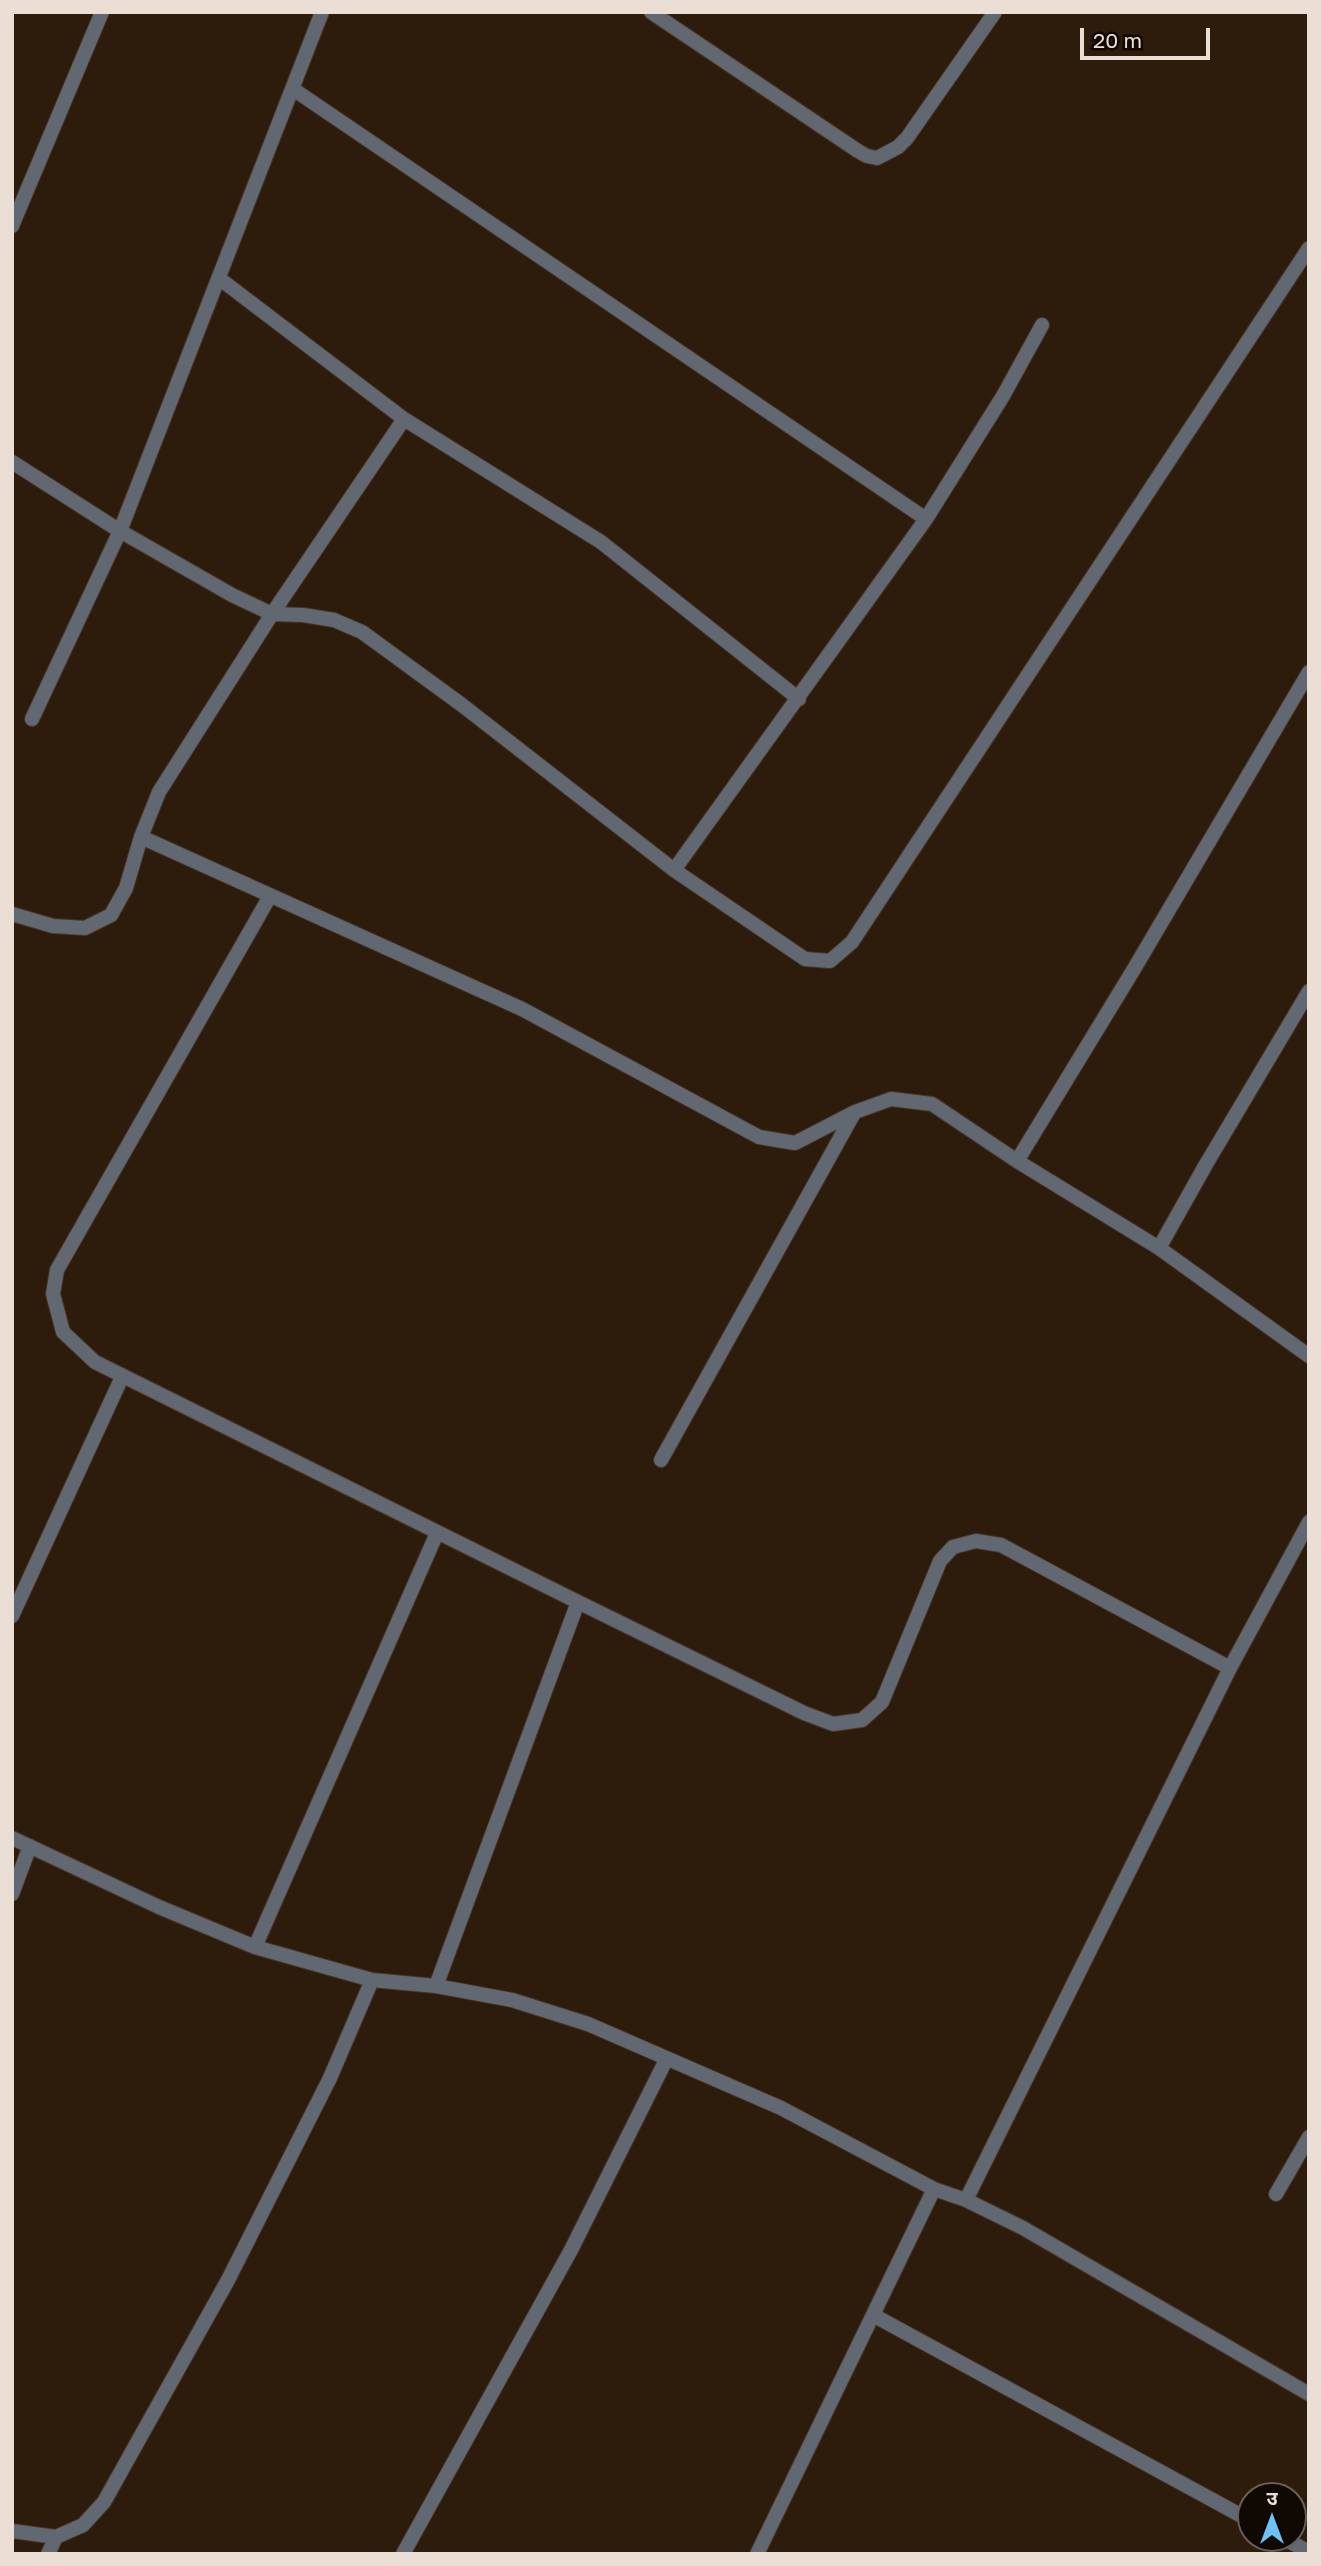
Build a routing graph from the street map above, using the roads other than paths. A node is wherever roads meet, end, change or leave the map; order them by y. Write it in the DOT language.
graph roads {
  1 [pos="102,12"];
  2 [pos="323,12"];
  3 [pos="651,12"];
  4 [pos="995,12"];
  5 [pos="293,89"];
  6 [pos="12,226"];
  7 [pos="1309,248"];
  8 [pos="220,279"];
  9 [pos="1042,326"];
  10 [pos="404,419"];
  11 [pos="12,462"];
  12 [pos="926,519"];
  13 [pos="120,531"];
  14 [pos="272,614"];
  15 [pos="1309,672"];
  16 [pos="799,699"];
  17 [pos="32,719"];
  18 [pos="141,837"];
  19 [pos="674,870"];
  20 [pos="270,896"];
  21 [pos="12,914"];
  22 [pos="1309,991"];
  23 [pos="855,1112"];
  24 [pos="1017,1161"];
  25 [pos="1159,1248"];
  26 [pos="1309,1356"];
  27 [pos="122,1377"];
  28 [pos="661,1460"];
  29 [pos="1309,1522"];
  30 [pos="437,1534"];
  31 [pos="579,1602"];
  32 [pos="12,1616"];
  33 [pos="1230,1668"];
  34 [pos="12,1838"];
  35 [pos="30,1846"];
  36 [pos="12,1894"];
  37 [pos="256,1947"];
  38 [pos="372,1980"];
  39 [pos="436,1986"];
  40 [pos="666,2060"];
  41 [pos="1309,2137"];
  42 [pos="934,2189"];
  43 [pos="1276,2194"];
  44 [pos="966,2200"];
  45 [pos="873,2315"];
  46 [pos="1309,2394"];
  47 [pos="1237,2513"];
  48 [pos="12,2531"];
  49 [pos="56,2537"];
  50 [pos="48,2554"];
  51 [pos="403,2554"];
  52 [pos="757,2554"];
  1 -- 6 [label="street"];
  2 -- 5 [label="street"];
  3 -- 4 [label="street"];
  5 -- 8 [label="street"];
  5 -- 12 [label="street"];
  7 -- 19 [label="street"];
  8 -- 10 [label="street"];
  8 -- 13 [label="street"];
  9 -- 12 [label="street"];
  10 -- 14 [label="street"];
  10 -- 16 [label="street"];
  11 -- 13 [label="street"];
  12 -- 16 [label="street"];
  13 -- 14 [label="street"];
  13 -- 17 [label="street"];
  14 -- 18 [label="street"];
  14 -- 19 [label="street"];
  15 -- 24 [label="street"];
  16 -- 19 [label="street"];
  18 -- 20 [label="street"];
  18 -- 21 [label="street"];
  20 -- 23 [label="street"];
  20 -- 27 [label="street"];
  22 -- 25 [label="street"];
  23 -- 24 [label="street"];
  23 -- 28 [label="street"];
  24 -- 25 [label="street"];
  25 -- 26 [label="street"];
  27 -- 30 [label="street"];
  27 -- 32 [label="street"];
  29 -- 33 [label="street"];
  30 -- 31 [label="street"];
  30 -- 37 [label="street"];
  31 -- 33 [label="street"];
  31 -- 39 [label="street"];
  33 -- 44 [label="street"];
  34 -- 35 [label="street"];
  35 -- 36 [label="street"];
  35 -- 37 [label="street"];
  37 -- 38 [label="street"];
  38 -- 39 [label="street"];
  38 -- 49 [label="street"];
  39 -- 40 [label="street"];
  40 -- 42 [label="street"];
  40 -- 51 [label="street"];
  41 -- 43 [label="street"];
  42 -- 44 [label="street"];
  42 -- 45 [label="street"];
  44 -- 46 [label="street"];
  45 -- 47 [label="street"];
  45 -- 52 [label="street"];
  48 -- 49 [label="street"];
  49 -- 50 [label="street"];
}
